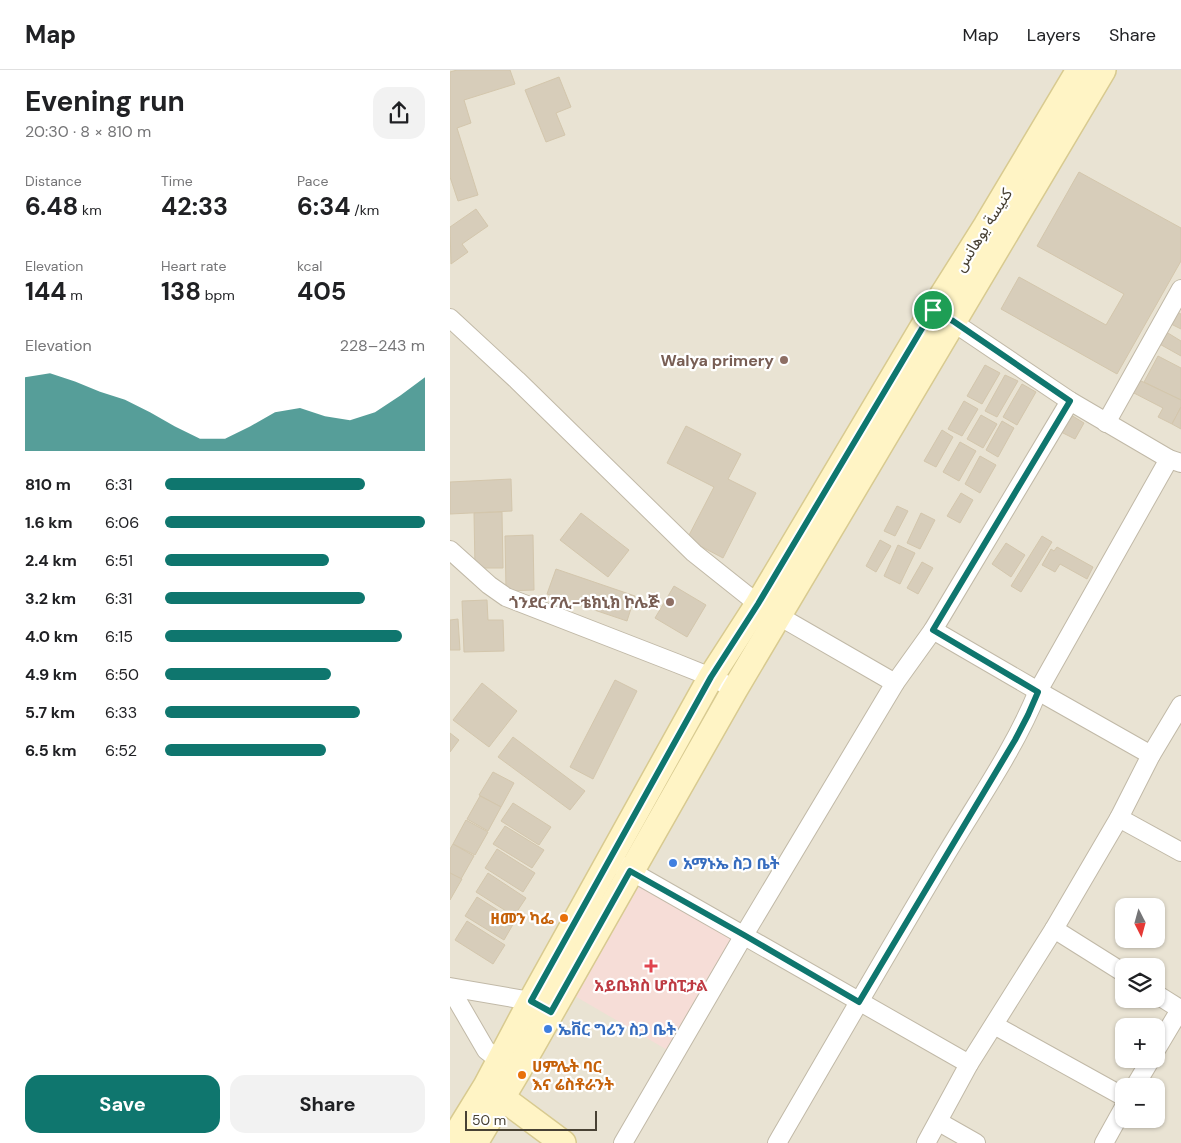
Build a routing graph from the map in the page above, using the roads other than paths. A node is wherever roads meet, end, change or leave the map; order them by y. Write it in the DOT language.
graph roads {
  1 [pos="1080,70"];
  2 [pos="1103,70"];
  3 [pos="1059,124"];
  4 [pos="1181,289"];
  5 [pos="943,315"];
  6 [pos="450,318"];
  7 [pos="1070,401"];
  8 [pos="1106,423"];
  9 [pos="1175,461"];
  10 [pos="450,550"];
  11 [pos="768,609"];
  12 [pos="933,630"];
  13 [pos="711,677"];
  14 [pos="895,684"];
  15 [pos="734,689"];
  16 [pos="1038,692"];
  17 [pos="1181,705"];
  18 [pos="1151,755"];
  19 [pos="663,765"];
  20 [pos="686,777"];
  21 [pos="1120,818"];
  22 [pos="1181,852"];
  23 [pos="620,865"];
  24 [pos="1054,929"];
  25 [pos="744,935"];
  26 [pos="1115,967"];
  27 [pos="450,988"];
  28 [pos="1165,999"];
  29 [pos="859,1002"];
  30 [pos="541,1006"];
  31 [pos="1181,1008"];
  32 [pos="994,1025"];
  33 [pos="1165,1035"];
  34 [pos="969,1064"];
  35 [pos="509,1065"];
  36 [pos="494,1091"];
  37 [pos="1115,1092"];
  38 [pos="939,1122"];
  39 [pos="1115,1123"];
  40 [pos="451,1143"];
  41 [pos="475,1143"];
  42 [pos="563,1143"];
  43 [pos="623,1143"];
  44 [pos="777,1143"];
  45 [pos="926,1143"];
  46 [pos="976,1143"];
  47 [pos="1104,1143"];
  1 -- 3 [label="street"];
  2 -- 3 [label="street"];
  3 -- 5 [label="street"];
  4 -- 8 [label="street"];
  5 -- 7 [label="street"];
  5 -- 11 [label="street"];
  6 -- 11 [label="street"];
  7 -- 8 [label="street"];
  7 -- 12 [label="street"];
  8 -- 9 [label="street"];
  9 -- 16 [label="street"];
  10 -- 13 [label="street"];
  11 -- 13 [label="street"];
  11 -- 14 [label="street"];
  11 -- 15 [label="street"];
  12 -- 14 [label="street"];
  12 -- 16 [label="street"];
  13 -- 15 [label="street"];
  13 -- 19 [label="street"];
  14 -- 25 [label="street"];
  15 -- 20 [label="street"];
  16 -- 18 [label="street"];
  16 -- 29 [label="street"];
  17 -- 18 [label="street"];
  18 -- 21 [label="street"];
  19 -- 20 [label="street"];
  19 -- 23 [label="street"];
  20 -- 23 [label="street"];
  21 -- 22 [label="street"];
  21 -- 24 [label="street"];
  23 -- 25 [label="street"];
  23 -- 30 [label="street"];
  24 -- 26 [label="street"];
  24 -- 32 [label="street"];
  25 -- 29 [label="street"];
  25 -- 43 [label="street"];
  27 -- 30 [label="street"];
  27 -- 35 [label="street"];
  28 -- 31 [label="street"];
  29 -- 34 [label="street"];
  29 -- 44 [label="street"];
  30 -- 35 [label="street"];
  31 -- 33 [label="street"];
  32 -- 34 [label="street"];
  32 -- 37 [label="street"];
  34 -- 38 [label="street"];
  35 -- 36 [label="street"];
  36 -- 40 [label="street"];
  36 -- 41 [label="street"];
  36 -- 42 [label="street"];
  38 -- 45 [label="street"];
  38 -- 46 [label="street"];
  39 -- 47 [label="street"];
}
